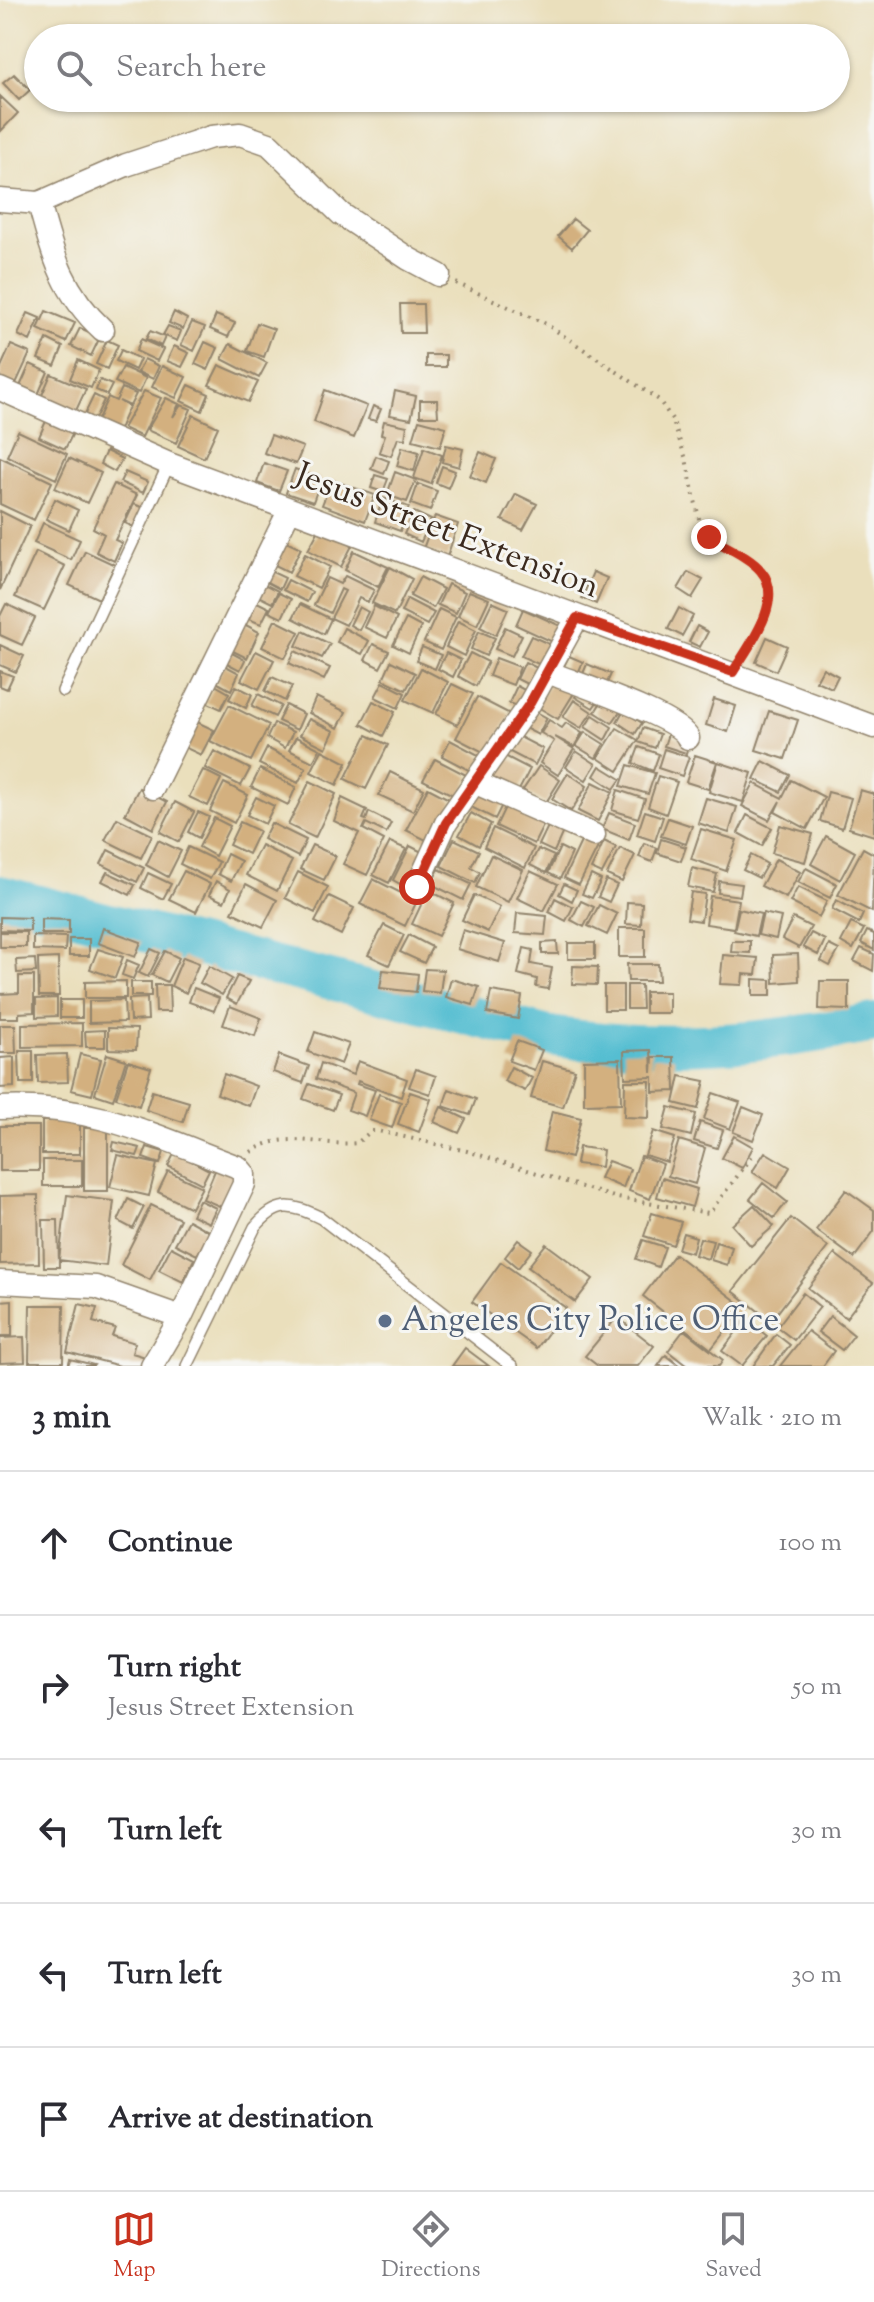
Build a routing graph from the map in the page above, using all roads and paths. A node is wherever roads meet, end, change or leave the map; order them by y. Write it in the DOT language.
graph roads {
  1 [pos="0,200"];
  2 [pos="39,203"];
  3 [pos="439,275"];
  4 [pos="103,330"];
  5 [pos="0,389"];
  6 [pos="169,464"];
  7 [pos="290,509"];
  8 [pos="577,618"];
  9 [pos="548,672"];
  10 [pos="733,672"];
  11 [pos="63,691"];
  12 [pos="874,727"];
  13 [pos="688,738"];
  14 [pos="476,783"];
  15 [pos="153,788"];
  16 [pos="594,835"];
  17 [pos="417,887"];
  18 [pos="0,1108"];
  19 [pos="755,1153"];
  20 [pos="240,1169"];
  21 [pos="0,1282"];
  22 [pos="181,1317"];
  23 [pos="152,1366"];
  24 [pos="187,1366"];
  25 [pos="512,1366"];
  1 -- 2 [label="street"];
  2 -- 3 [label="street"];
  2 -- 4 [label="street"];
  3 -- 10 [label="path"];
  5 -- 6 [label="street, Jesus Street Extension"];
  6 -- 7 [label="street, Jesus Street Extension"];
  6 -- 11 [label="lane"];
  7 -- 8 [label="street, Jesus Street Extension"];
  7 -- 15 [label="street"];
  8 -- 9 [label="street"];
  8 -- 10 [label="street, Jesus Street Extension"];
  9 -- 13 [label="street"];
  9 -- 14 [label="street"];
  10 -- 12 [label="street, Jesus Street Extension"];
  14 -- 16 [label="street"];
  14 -- 17 [label="street"];
  18 -- 20 [label="street"];
  19 -- 20 [label="path"];
  20 -- 22 [label="street"];
  21 -- 22 [label="street"];
  22 -- 23 [label="street"];
  24 -- 25 [label="lane"];
}
